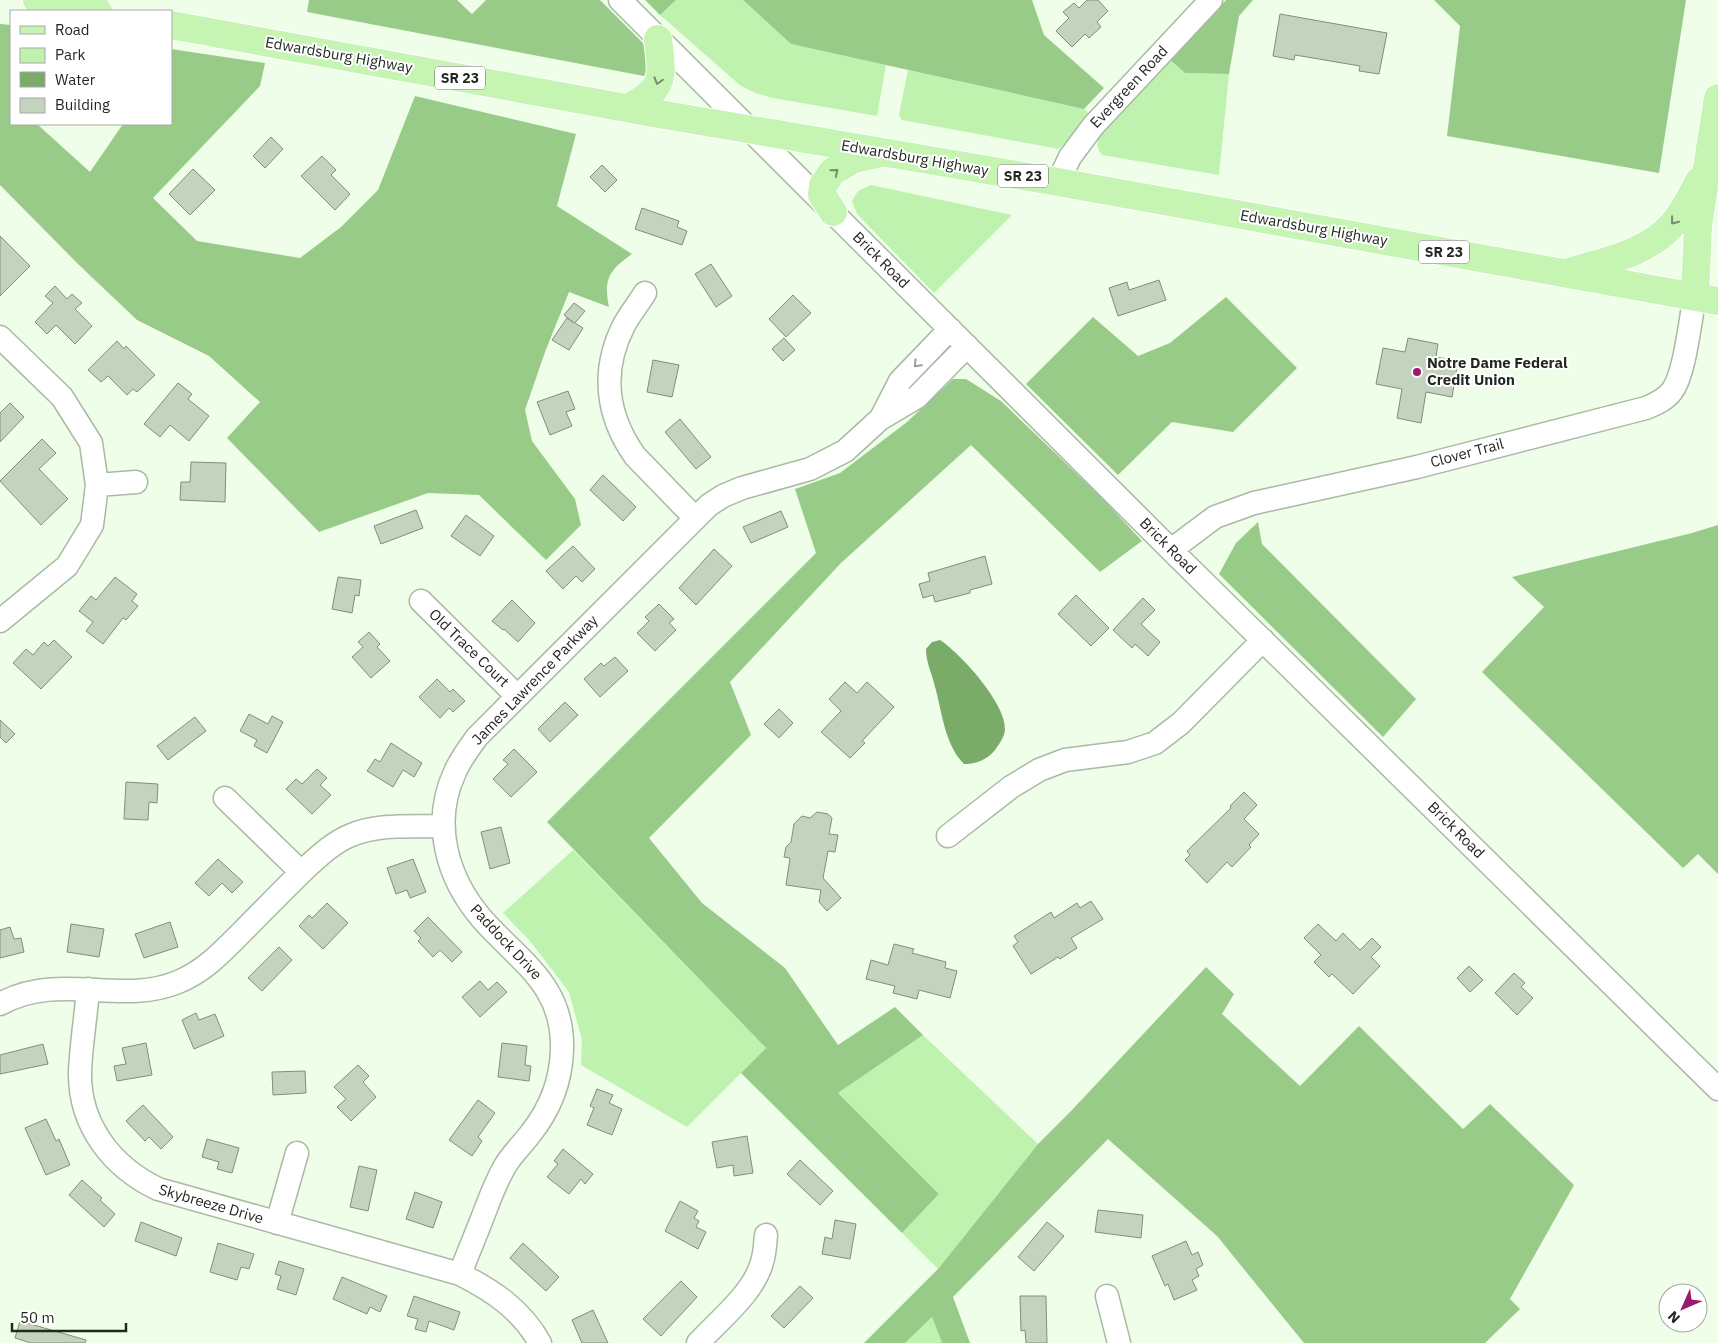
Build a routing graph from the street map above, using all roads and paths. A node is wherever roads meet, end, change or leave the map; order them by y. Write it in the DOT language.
graph roads {
  1 [pos="37,0"];
  2 [pos="620,0"];
  3 [pos="1211,0"];
  4 [pos="92,10"];
  5 [pos="172,25"];
  6 [pos="658,39"];
  7 [pos="1718,98"];
  8 [pos="628,108"];
  9 [pos="749,130"];
  10 [pos="884,152"];
  11 [pos="1708,164"];
  12 [pos="1058,182"];
  13 [pos="832,212"];
  14 [pos="1718,230"];
  15 [pos="1565,273"];
  16 [pos="645,293"];
  17 [pos="1706,298"];
  18 [pos="950,329"];
  19 [pos="0,337"];
  20 [pos="967,346"];
  21 [pos="880,419"];
  22 [pos="136,482"];
  23 [pos="97,485"];
  24 [pos="695,518"];
  25 [pos="1171,550"];
  26 [pos="421,601"];
  27 [pos="0,621"];
  28 [pos="1263,640"];
  29 [pos="518,696"];
  30 [pos="225,798"];
  31 [pos="443,826"];
  32 [pos="948,836"];
  33 [pos="301,872"];
  34 [pos="88,989"];
  35 [pos="0,1004"];
  36 [pos="1718,1089"];
  37 [pos="297,1153"];
  38 [pos="277,1223"];
  39 [pos="766,1235"];
  40 [pos="460,1274"];
  41 [pos="1107,1296"];
  42 [pos="540,1343"];
  43 [pos="698,1343"];
  44 [pos="1119,1343"];
  1 -- 4 [label="main road"];
  2 -- 6 [label="street, Brick Road"];
  3 -- 12 [label="street, Evergreen Road"];
  5 -- 8 [label="main road, Edwardsburg Highway / SR 23"];
  6 -- 8 [label="main road, one-way"];
  6 -- 9 [label="street, Brick Road"];
  7 -- 11 [label="main road"];
  8 -- 9 [label="main road, Edwardsburg Highway / SR 23"];
  9 -- 10 [label="main road, Edwardsburg Highway / SR 23"];
  9 -- 13 [label="street, Brick Road"];
  10 -- 12 [label="main road, Edwardsburg Highway / SR 23"];
  13 -- 10 [label="main road, one-way"];
  11 -- 15 [label="main road, one-way"];
  11 -- 17 [label="main road"];
  12 -- 15 [label="main road, Edwardsburg Highway / SR 23"];
  13 -- 18 [label="street, Brick Road"];
  14 -- 17 [label="main road"];
  15 -- 17 [label="main road, Edwardsburg Highway / SR 23"];
  16 -- 24 [label="street"];
  17 -- 25 [label="street, Clover Trail"];
  18 -- 20 [label="street, Brick Road"];
  18 -- 21 [label="street, James Lawrence Parkway, one-way"];
  19 -- 23 [label="street"];
  20 -- 21 [label="street, James Lawrence Parkway"];
  20 -- 25 [label="street, Brick Road"];
  21 -- 24 [label="street, James Lawrence Parkway"];
  22 -- 23 [label="street"];
  23 -- 27 [label="street"];
  24 -- 29 [label="street, James Lawrence Parkway"];
  25 -- 28 [label="street, Brick Road"];
  26 -- 29 [label="street, Old Trace Court"];
  28 -- 32 [label="street"];
  28 -- 36 [label="street, Brick Road"];
  29 -- 31 [label="street, James Lawrence Parkway"];
  30 -- 33 [label="street"];
  31 -- 33 [label="street"];
  31 -- 40 [label="street, Paddock Drive"];
  33 -- 34 [label="street"];
  34 -- 35 [label="street"];
  34 -- 38 [label="street, Skybreeze Drive"];
  37 -- 38 [label="street"];
  38 -- 40 [label="street, Skybreeze Drive"];
  39 -- 43 [label="street"];
  40 -- 42 [label="street, Skybreeze Drive"];
  41 -- 44 [label="street"];
}
